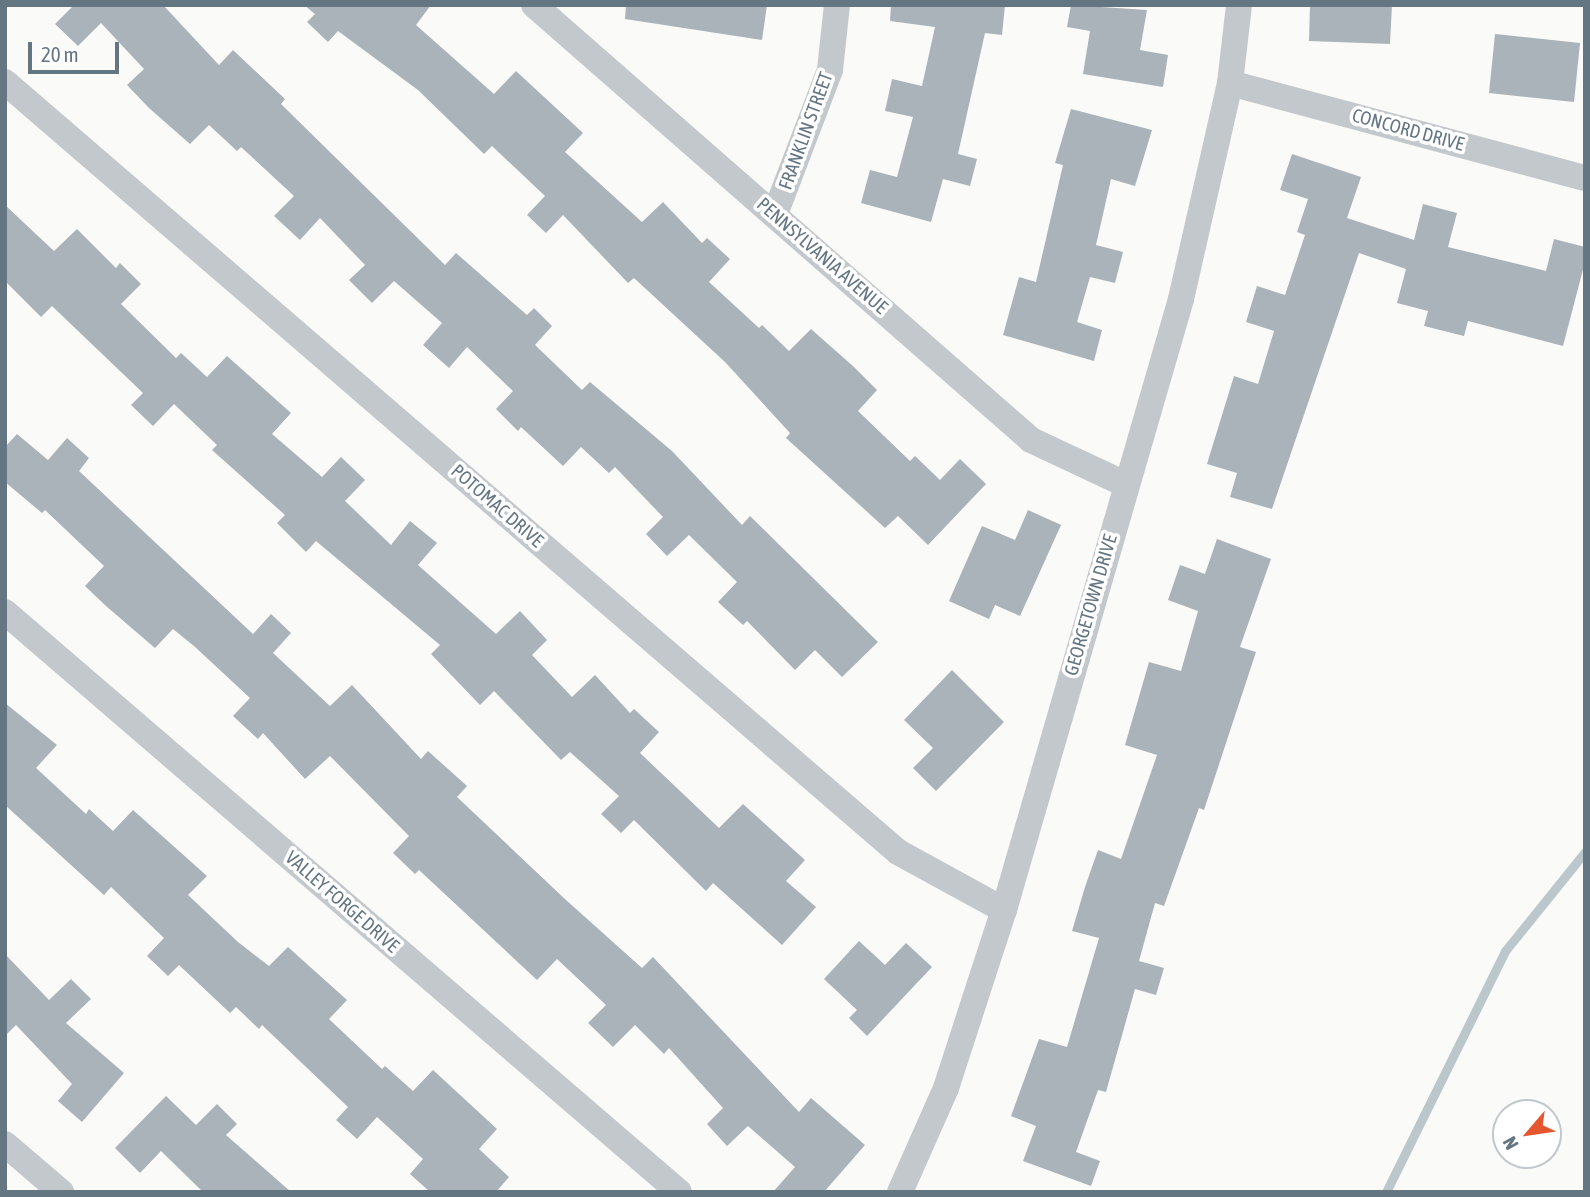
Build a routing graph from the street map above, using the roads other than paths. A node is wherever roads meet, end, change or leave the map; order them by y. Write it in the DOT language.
graph roads {
  1 [pos="534,5"];
  2 [pos="837,5"];
  3 [pos="1239,5"];
  4 [pos="5,82"];
  5 [pos="1230,83"];
  6 [pos="1585,177"];
  7 [pos="775,214"];
  8 [pos="1125,484"];
  9 [pos="5,611"];
  10 [pos="1004,910"];
  11 [pos="5,1144"];
  12 [pos="61,1192"];
  13 [pos="679,1192"];
  14 [pos="900,1192"];
  1 -- 7 [label="street, PENNSYLVANIA AVENUE"];
  2 -- 7 [label="street, FRANKLIN STREET"];
  3 -- 5 [label="street, GEORGETOWN DRIVE"];
  4 -- 10 [label="street, POTOMAC DRIVE"];
  5 -- 6 [label="street, CONCORD DRIVE"];
  5 -- 8 [label="street, GEORGETOWN DRIVE"];
  7 -- 8 [label="street, PENNSYLVANIA AVENUE"];
  8 -- 10 [label="street, GEORGETOWN DRIVE"];
  9 -- 13 [label="street, VALLEY FORGE DRIVE"];
  10 -- 14 [label="street, GEORGETOWN DRIVE"];
  11 -- 12 [label="street"];
}
